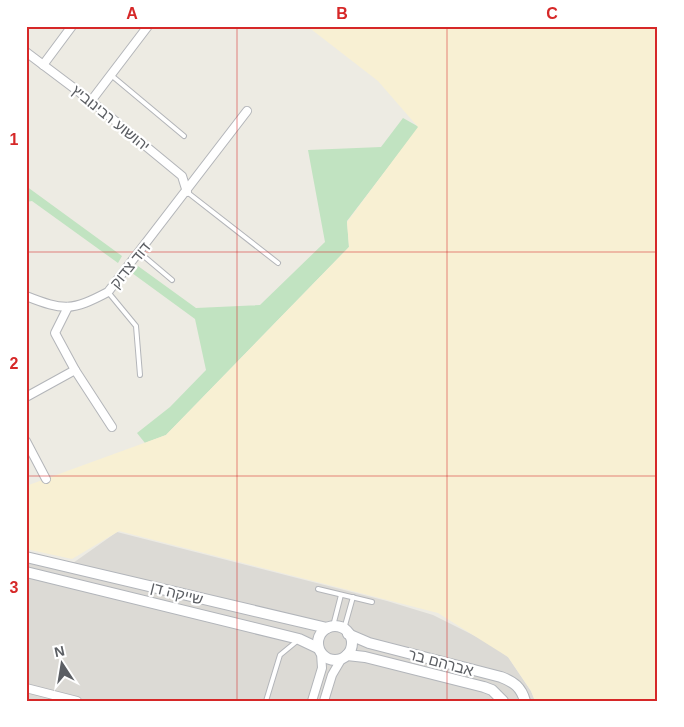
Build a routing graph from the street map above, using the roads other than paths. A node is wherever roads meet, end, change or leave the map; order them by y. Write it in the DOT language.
graph roads {
  1 [pos="72,26"];
  2 [pos="148,26"];
  3 [pos="26,52"];
  4 [pos="43,65"];
  5 [pos="111,75"];
  6 [pos="91,101"];
  7 [pos="248,111"];
  8 [pos="184,136"];
  9 [pos="186,192"];
  10 [pos="140,253"];
  11 [pos="278,263"];
  12 [pos="172,280"];
  13 [pos="108,292"];
  14 [pos="27,297"];
  15 [pos="68,307"];
  16 [pos="75,370"];
  17 [pos="140,375"];
  18 [pos="26,397"];
  19 [pos="112,427"];
  20 [pos="26,440"];
  21 [pos="46,479"];
  22 [pos="26,557"];
  23 [pos="26,572"];
  24 [pos="318,589"];
  25 [pos="340,594"];
  26 [pos="353,597"];
  27 [pos="372,602"];
  28 [pos="330,627"];
  29 [pos="346,631"];
  30 [pos="299,639"];
  31 [pos="319,650"];
  32 [pos="344,657"];
  33 [pos="26,688"];
  34 [pos="77,701"];
  35 [pos="266,701"];
  36 [pos="312,701"];
  37 [pos="324,701"];
  38 [pos="502,701"];
  39 [pos="525,701"];
  1 -- 4 [label="street"];
  2 -- 5 [label="street"];
  3 -- 4 [label="street, יהושוע רבינוביץ"];
  4 -- 6 [label="street, יהושוע רבינוביץ"];
  5 -- 6 [label="street"];
  5 -- 8 [label="lane"];
  6 -- 9 [label="street, יהושוע רבינוביץ"];
  7 -- 9 [label="street, דוד צדוק"];
  9 -- 10 [label="street, דוד צדוק"];
  9 -- 11 [label="lane"];
  10 -- 12 [label="lane"];
  10 -- 13 [label="street, דוד צדוק"];
  13 -- 15 [label="street, דוד צדוק"];
  13 -- 17 [label="lane"];
  14 -- 15 [label="street, דוד צדוק"];
  15 -- 16 [label="street"];
  16 -- 18 [label="street"];
  16 -- 19 [label="street"];
  20 -- 21 [label="street"];
  22 -- 28 [label="street, שייקה דן"];
  23 -- 30 [label="street, שייקה דן"];
  24 -- 25 [label="lane"];
  25 -- 26 [label="lane"];
  25 -- 28 [label="lane"];
  26 -- 27 [label="lane"];
  26 -- 29 [label="lane"];
  28 -- 29 [label="street"];
  28 -- 31 [label="street"];
  29 -- 32 [label="street"];
  29 -- 39 [label="street, אברהם בר"];
  30 -- 31 [label="street, שייקה דן"];
  30 -- 35 [label="lane"];
  31 -- 32 [label="street"];
  31 -- 36 [label="street"];
  32 -- 37 [label="street"];
  32 -- 38 [label="street, אברהם בר"];
  33 -- 34 [label="street"];
}
